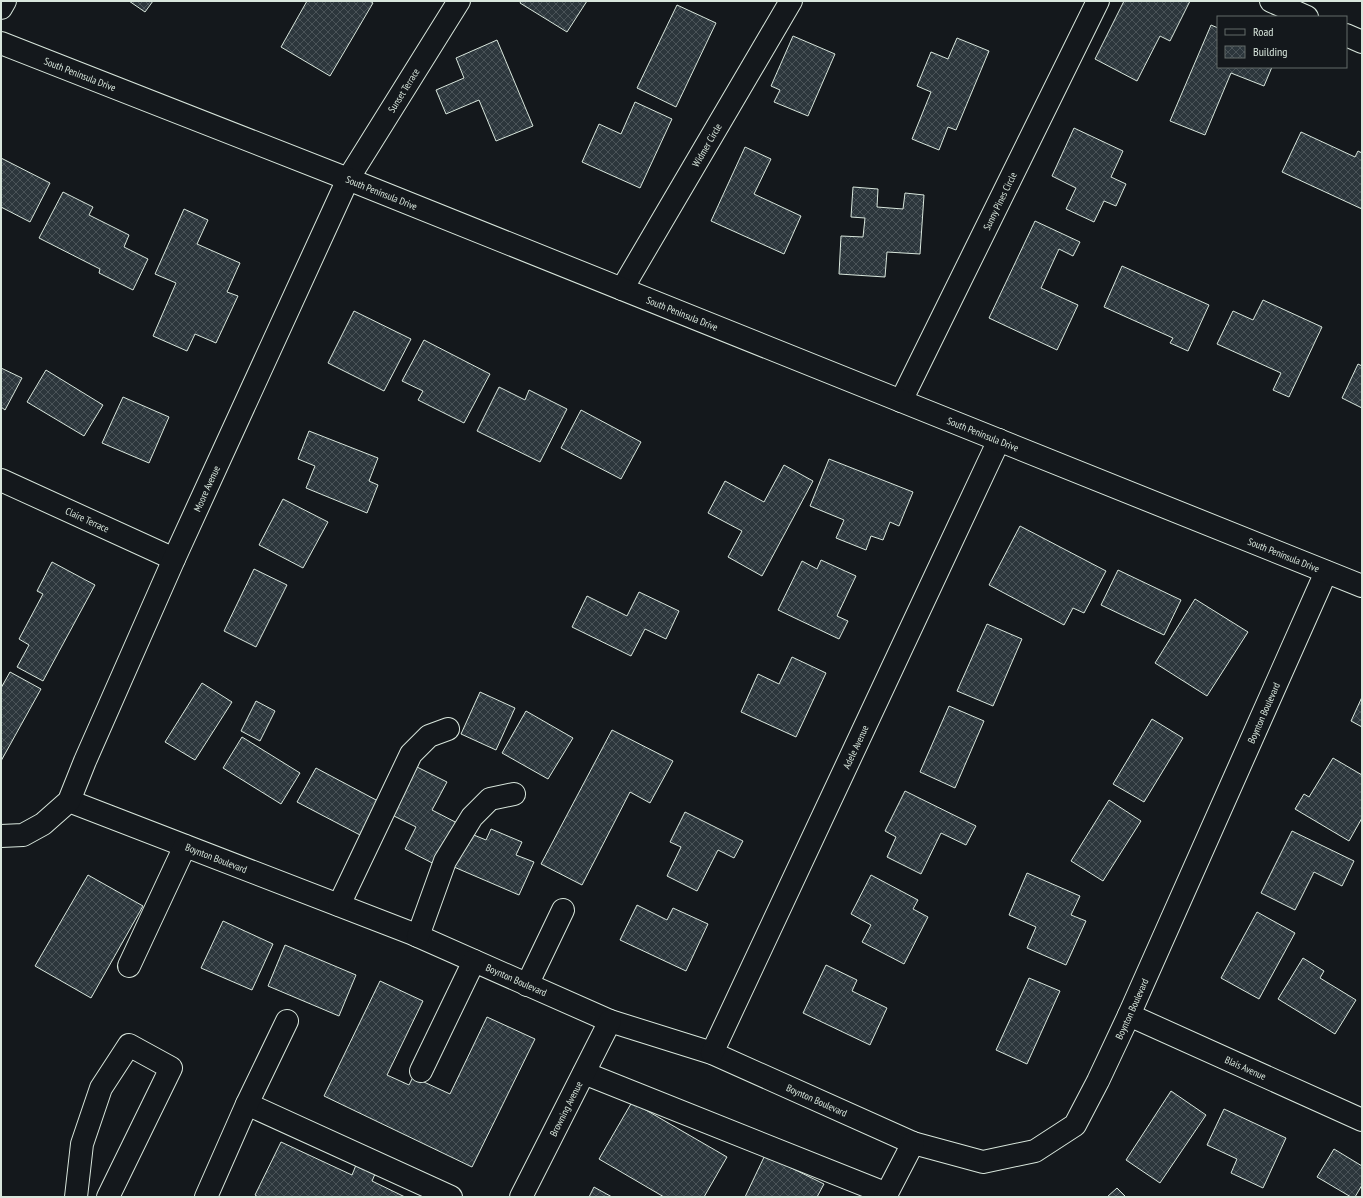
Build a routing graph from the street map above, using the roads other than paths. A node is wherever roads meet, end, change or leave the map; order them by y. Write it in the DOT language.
graph roads {
  1 [pos="5,1"];
  2 [pos="459,1"];
  3 [pos="791,1"];
  4 [pos="1098,1"];
  5 [pos="1271,1"];
  6 [pos="1,8"];
  7 [pos="1305,16"];
  8 [pos="1347,35"];
  9 [pos="1362,42"];
  10 [pos="1,44"];
  11 [pos="348,179"];
  12 [pos="622,289"];
  13 [pos="901,401"];
  14 [pos="998,440"];
  15 [pos="1,480"];
  16 [pos="174,560"];
  17 [pos="1326,572"];
  18 [pos="1362,586"];
  19 [pos="448,729"];
  20 [pos="514,794"];
  21 [pos="69,801"];
  22 [pos="1,836"];
  23 [pos="185,846"];
  24 [pos="339,905"];
  25 [pos="563,910"];
  26 [pos="418,936"];
  27 [pos="474,961"];
  28 [pos="129,966"];
  29 [pos="527,984"];
  30 [pos="1129,1015"];
  31 [pos="287,1021"];
  32 [pos="610,1021"];
  33 [pos="712,1053"];
  34 [pos="421,1071"];
  35 [pos="584,1073"];
  36 [pos="247,1104"];
  37 [pos="1362,1120"];
  38 [pos="913,1142"];
  39 [pos="886,1196"];
  40 [pos="76,1197"];
  41 [pos="108,1197"];
  42 [pos="206,1197"];
  43 [pos="452,1197"];
  44 [pos="521,1197"];
  1 -- 6 [label="street"];
  2 -- 11 [label="street, Sunset Terrace"];
  3 -- 12 [label="street, Widmer Circle"];
  4 -- 13 [label="street, Sunny Pines Circle"];
  5 -- 7 [label="street"];
  8 -- 9 [label="street"];
  10 -- 11 [label="street, South Peninsula Drive"];
  11 -- 12 [label="street, South Peninsula Drive"];
  11 -- 16 [label="street, Moore Avenue"];
  12 -- 13 [label="street, South Peninsula Drive"];
  13 -- 14 [label="street, South Peninsula Drive"];
  14 -- 17 [label="street, South Peninsula Drive"];
  14 -- 33 [label="street, Adele Avenue"];
  15 -- 16 [label="street, Claire Terrace"];
  16 -- 21 [label="street, Moore Avenue"];
  17 -- 18 [label="street, South Peninsula Drive"];
  17 -- 30 [label="street, Boynton Boulevard"];
  19 -- 24 [label="street"];
  20 -- 26 [label="street"];
  21 -- 22 [label="street"];
  21 -- 23 [label="street, Boynton Boulevard"];
  23 -- 24 [label="street, Boynton Boulevard"];
  23 -- 28 [label="street"];
  24 -- 26 [label="street, Boynton Boulevard"];
  25 -- 29 [label="street"];
  26 -- 27 [label="street, Boynton Boulevard"];
  27 -- 29 [label="street, Boynton Boulevard"];
  27 -- 34 [label="street"];
  29 -- 32 [label="street, Boynton Boulevard"];
  30 -- 37 [label="street, Blais Avenue"];
  30 -- 38 [label="street, Boynton Boulevard"];
  31 -- 36 [label="street"];
  32 -- 33 [label="street, Boynton Boulevard"];
  32 -- 35 [label="street, Browning Avenue"];
  33 -- 38 [label="street, Boynton Boulevard"];
  35 -- 39 [label="street"];
  35 -- 44 [label="street, Browning Avenue"];
  36 -- 42 [label="street"];
  36 -- 43 [label="street"];
  38 -- 39 [label="street"];
  40 -- 41 [label="street"];
}
